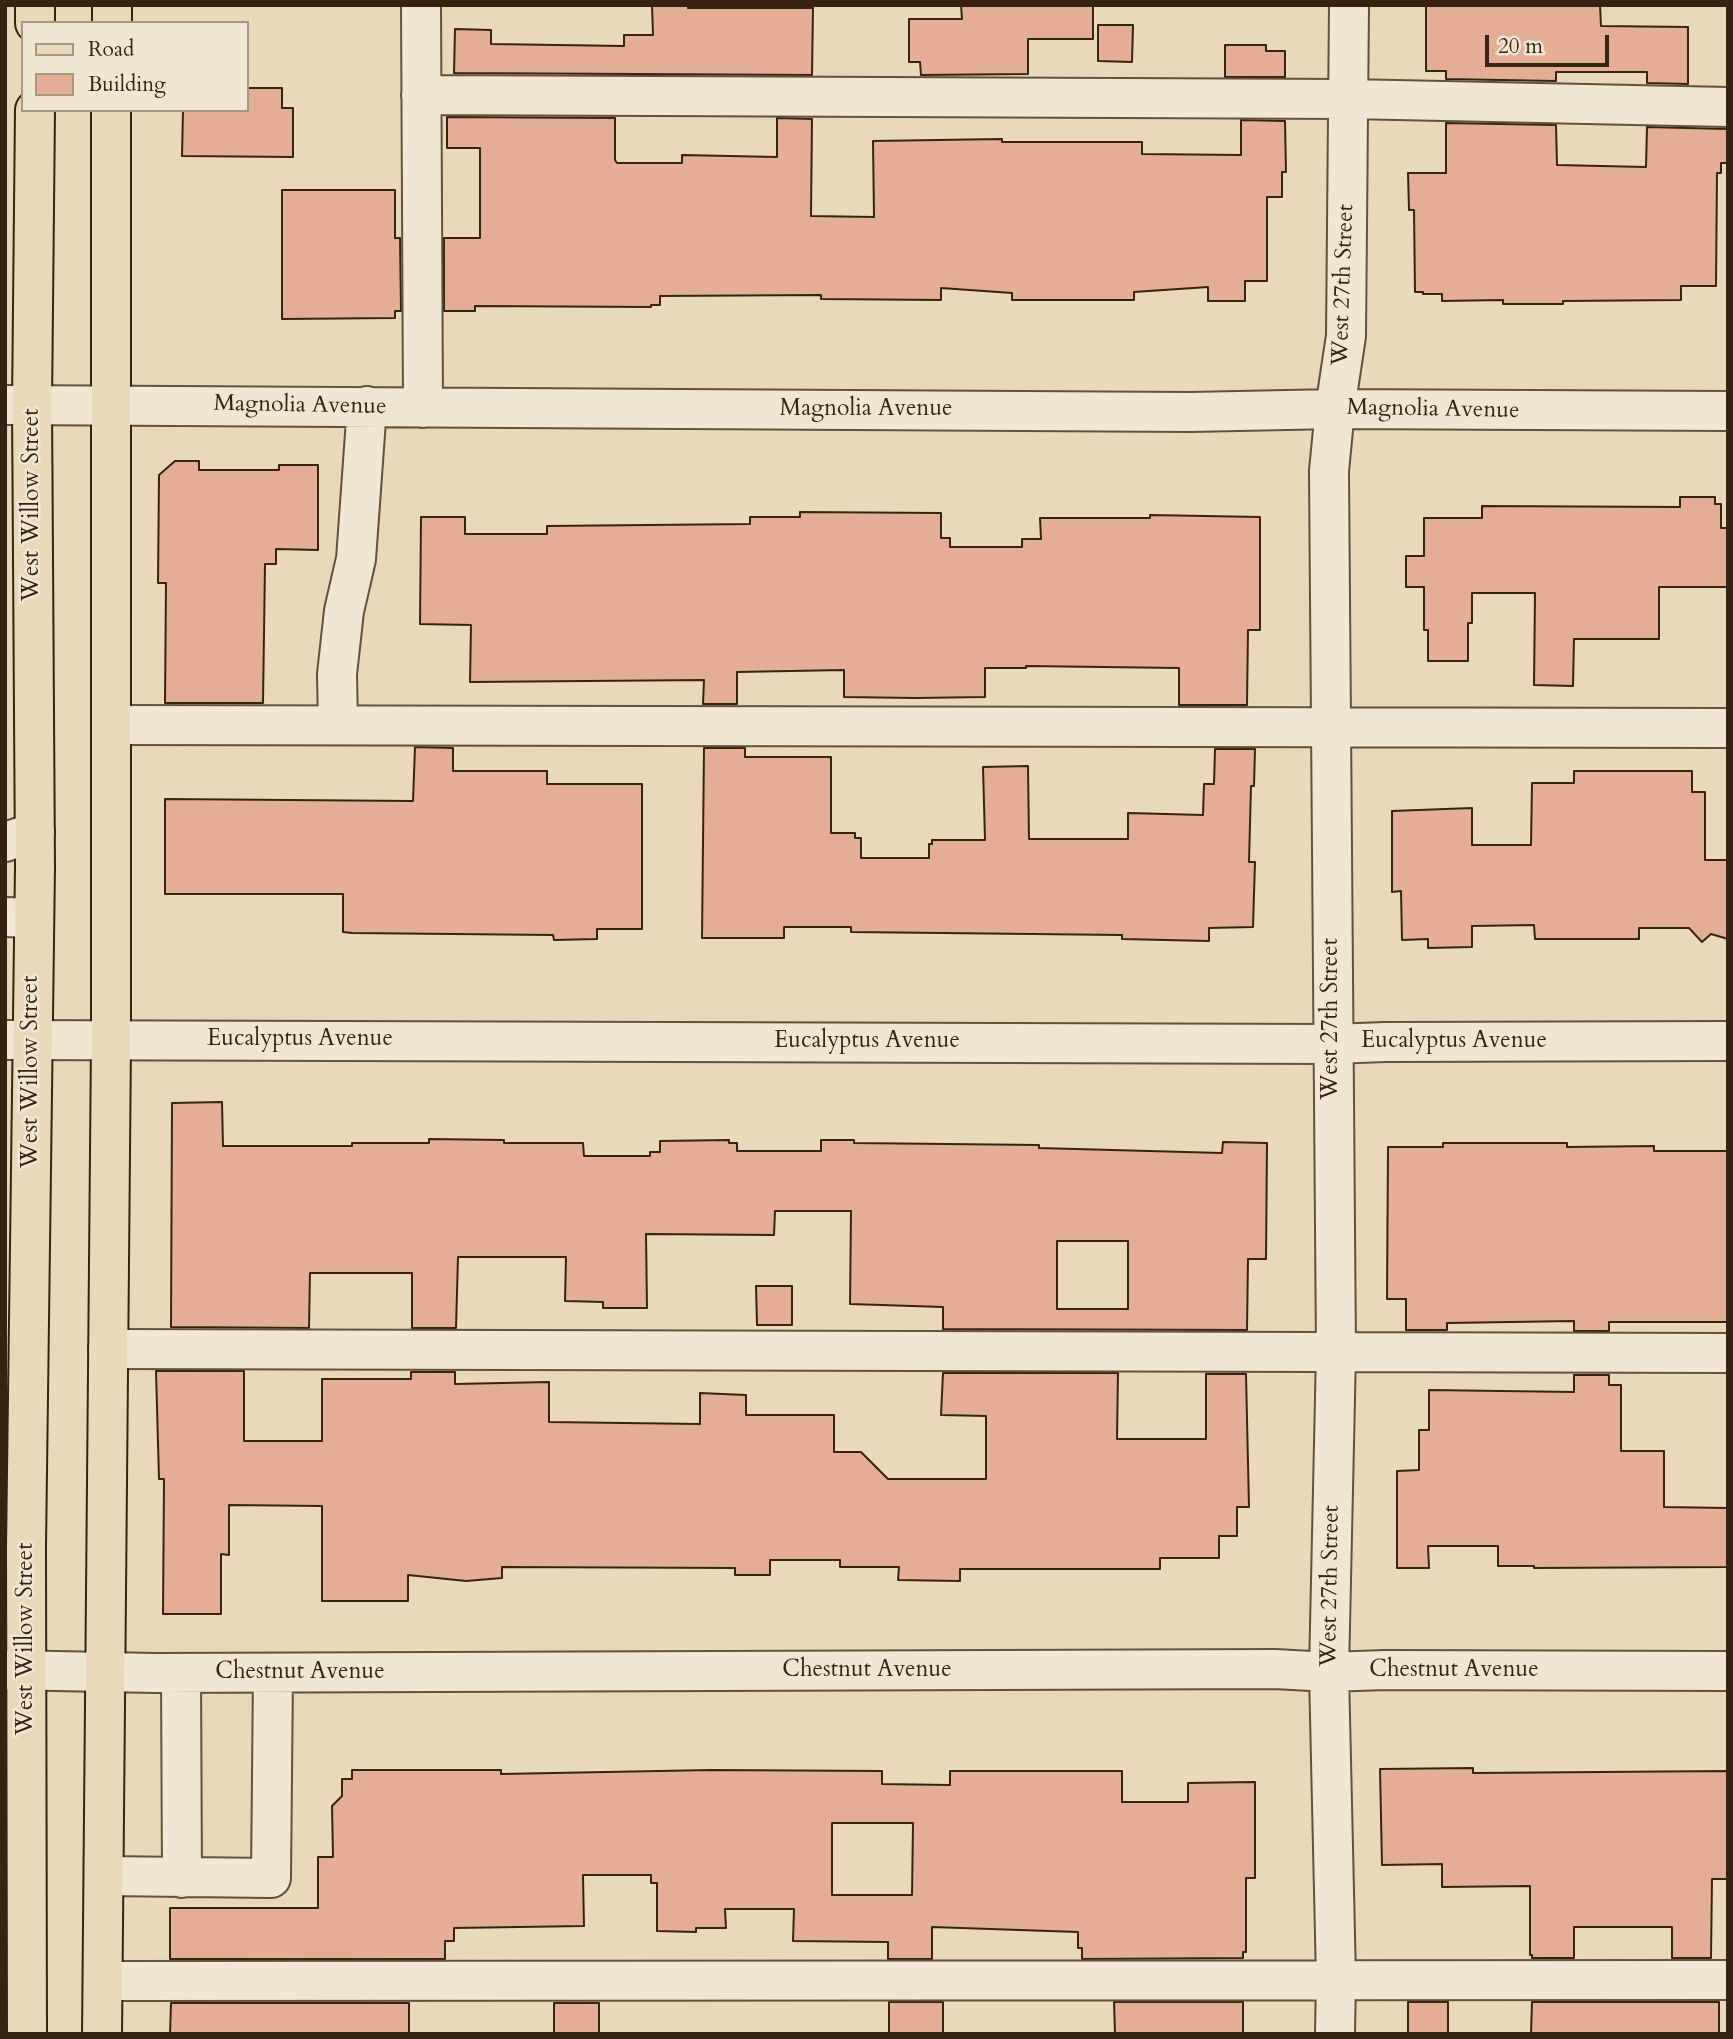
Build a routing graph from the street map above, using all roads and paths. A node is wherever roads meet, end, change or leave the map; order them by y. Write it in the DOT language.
graph roads {
  1 [pos="421,5"];
  2 [pos="1349,5"];
  3 [pos="421,95"];
  4 [pos="1349,99"];
  5 [pos="1728,107"];
  6 [pos="34,112"];
  7 [pos="111,112"];
  8 [pos="19,404"];
  9 [pos="111,404"];
  10 [pos="367,406"];
  11 [pos="423,408"];
  12 [pos="1335,410"];
  13 [pos="1728,411"];
  14 [pos="111,725"];
  15 [pos="338,726"];
  16 [pos="1728,728"];
  17 [pos="1332,729"];
  18 [pos="20,837"];
  19 [pos="19,918"];
  20 [pos="19,1040"];
  21 [pos="111,1041"];
  22 [pos="1728,1041"];
  23 [pos="1332,1044"];
  24 [pos="108,1349"];
  25 [pos="1336,1352"];
  26 [pos="1728,1353"];
  27 [pos="17,1370"];
  28 [pos="15,1546"];
  29 [pos="16,1670"];
  30 [pos="1728,1671"];
  31 [pos="106,1672"];
  32 [pos="1329,1672"];
  33 [pos="181,1673"];
  34 [pos="273,1673"];
  35 [pos="104,1876"];
  36 [pos="182,1878"];
  37 [pos="1336,1979"];
  38 [pos="1728,1980"];
  39 [pos="103,1981"];
  40 [pos="27,2034"];
  41 [pos="102,2034"];
  42 [pos="1335,2034"];
  1 -- 3 [label="street"];
  2 -- 4 [label="street, West 27th Street"];
  3 -- 4 [label="street"];
  3 -- 11 [label="street"];
  4 -- 5 [label="street"];
  4 -- 12 [label="street, West 27th Street"];
  6 -- 8 [label="main road, West Willow Street"];
  7 -- 9 [label="main road"];
  8 -- 9 [label="street, Magnolia Avenue"];
  8 -- 18 [label="main road, West Willow Street"];
  9 -- 10 [label="street, Magnolia Avenue"];
  9 -- 14 [label="main road"];
  10 -- 11 [label="street, Magnolia Avenue"];
  10 -- 15 [label="street"];
  11 -- 12 [label="street, Magnolia Avenue"];
  12 -- 13 [label="street, Magnolia Avenue"];
  12 -- 17 [label="street, West 27th Street"];
  14 -- 15 [label="street"];
  14 -- 21 [label="main road"];
  15 -- 17 [label="street"];
  16 -- 17 [label="street"];
  17 -- 23 [label="street, West 27th Street"];
  18 -- 19 [label="main road, West Willow Street"];
  19 -- 20 [label="main road, West Willow Street"];
  20 -- 21 [label="street, Eucalyptus Avenue"];
  20 -- 27 [label="main road, West Willow Street"];
  21 -- 23 [label="street, Eucalyptus Avenue"];
  21 -- 24 [label="main road"];
  22 -- 23 [label="street, Eucalyptus Avenue"];
  23 -- 25 [label="street, West 27th Street"];
  24 -- 25 [label="street"];
  24 -- 31 [label="main road"];
  25 -- 26 [label="street"];
  25 -- 32 [label="street, West 27th Street"];
  27 -- 28 [label="main road, West Willow Street"];
  28 -- 29 [label="main road, West Willow Street"];
  29 -- 31 [label="street, Chestnut Avenue"];
  29 -- 40 [label="main road, West Willow Street"];
  30 -- 32 [label="street, Chestnut Avenue"];
  31 -- 33 [label="street, Chestnut Avenue"];
  31 -- 35 [label="main road"];
  32 -- 34 [label="street, Chestnut Avenue"];
  32 -- 37 [label="street, West 27th Street"];
  33 -- 34 [label="street, Chestnut Avenue"];
  33 -- 36 [label="street"];
  34 -- 36 [label="street"];
  35 -- 36 [label="street"];
  35 -- 39 [label="main road"];
  37 -- 38 [label="street"];
  37 -- 39 [label="street"];
  37 -- 42 [label="street, West 27th Street"];
  39 -- 41 [label="main road"];
}
